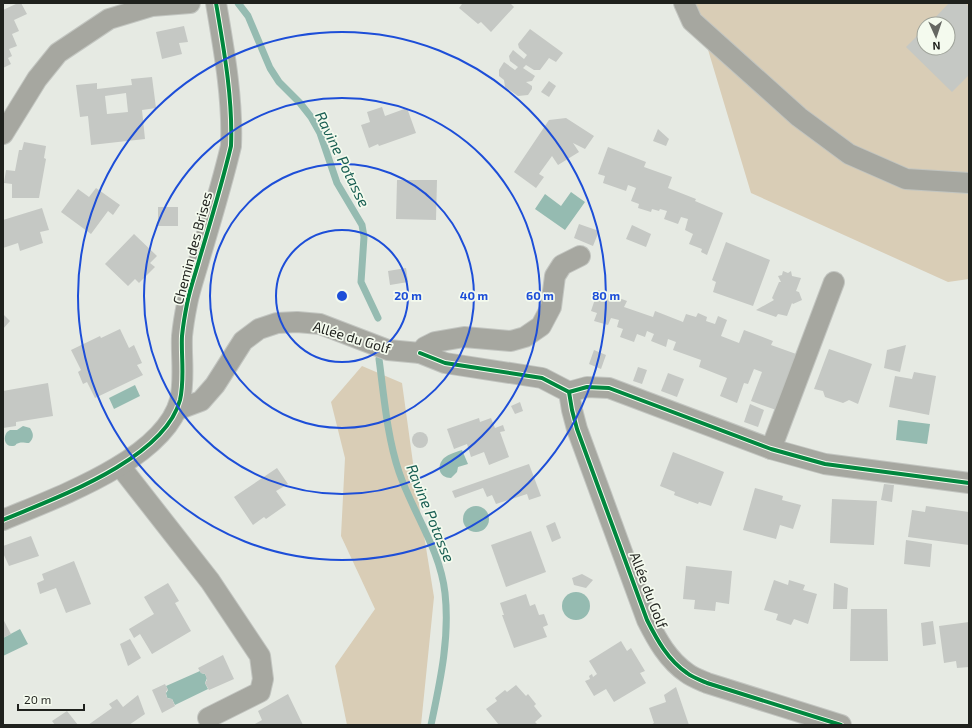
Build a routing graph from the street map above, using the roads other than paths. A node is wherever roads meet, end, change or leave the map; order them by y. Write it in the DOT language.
graph roads {
  1 [pos="190,3"];
  2 [pos="216,3"];
  3 [pos="684,3"];
  4 [pos="3,134"];
  5 [pos="969,183"];
  6 [pos="580,256"];
  7 [pos="834,282"];
  8 [pos="420,353"];
  9 [pos="569,392"];
  10 [pos="177,410"];
  11 [pos="771,449"];
  12 [pos="120,466"];
  13 [pos="969,483"];
  14 [pos="3,520"];
  15 [pos="208,718"];
  16 [pos="822,722"];
  17 [pos="841,725"];
  1 -- 4 [label="street"];
  2 -- 10 [label="street, Chemin des Brises"];
  3 -- 5 [label="street"];
  6 -- 8 [label="street"];
  7 -- 11 [label="street"];
  8 -- 9 [label="street, Allée du Golf"];
  8 -- 10 [label="street, Allée du Golf"];
  9 -- 11 [label="street"];
  9 -- 16 [label="street, Allée du Golf"];
  10 -- 12 [label="street, Chemin des Brises"];
  11 -- 13 [label="street"];
  12 -- 14 [label="street, Chemin des Brises"];
  12 -- 15 [label="street"];
  16 -- 17 [label="street, Allée du Golf"];
}
